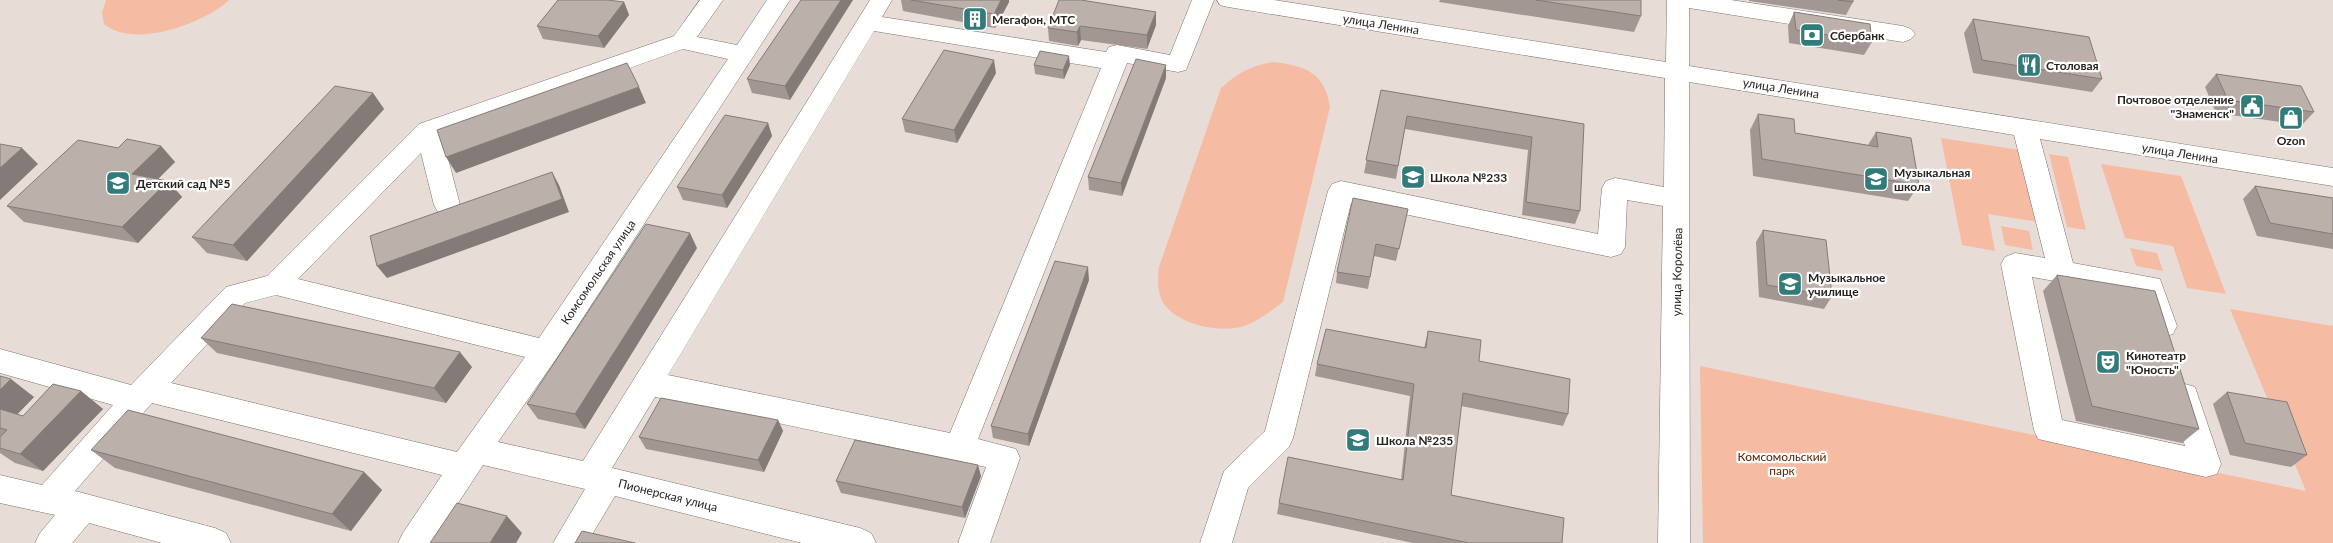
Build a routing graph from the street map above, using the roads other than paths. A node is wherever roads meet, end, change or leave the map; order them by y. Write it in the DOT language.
graph roads {
  1 [pos="712,0"];
  2 [pos="779,0"];
  3 [pos="1203,0"];
  4 [pos="1228,0"];
  5 [pos="1678,0"];
  6 [pos="1683,0"];
  7 [pos="875,11"];
  8 [pos="1904,34"];
  9 [pos="682,40"];
  10 [pos="742,54"];
  11 [pos="1115,62"];
  12 [pos="1679,71"];
  13 [pos="2025,128"];
  14 [pos="428,130"];
  15 [pos="2333,177"];
  16 [pos="1678,199"];
  17 [pos="447,205"];
  18 [pos="2062,272"];
  19 [pos="276,284"];
  20 [pos="546,351"];
  21 [pos="0,361"];
  22 [pos="649,383"];
  23 [pos="142,394"];
  24 [pos="959,448"];
  25 [pos="469,459"];
  26 [pos="599,479"];
  27 [pos="0,489"];
  28 [pos="48,500"];
  29 [pos="83,507"];
  30 [pos="51,543"];
  31 [pos="215,543"];
  32 [pos="414,543"];
  33 [pos="568,543"];
  34 [pos="860,543"];
  35 [pos="974,543"];
  36 [pos="1216,543"];
  37 [pos="1674,543"];
  1 -- 9 [label="street"];
  2 -- 10 [label="street, Комсомольская улица"];
  3 -- 11 [label="street"];
  4 -- 12 [label="street, улица Ленина"];
  5 -- 12 [label="street, улица Королёва"];
  6 -- 8 [label="street"];
  7 -- 11 [label="street"];
  7 -- 22 [label="street"];
  9 -- 10 [label="street"];
  9 -- 14 [label="street"];
  10 -- 20 [label="street, Комсомольская улица"];
  11 -- 24 [label="street"];
  12 -- 13 [label="street, улица Ленина"];
  12 -- 16 [label="street, улица Королёва"];
  13 -- 15 [label="street, улица Ленина"];
  13 -- 18 [label="street"];
  14 -- 17 [label="street"];
  14 -- 19 [label="street"];
  16 -- 36 [label="street"];
  16 -- 37 [label="street, улица Королёва"];
  18 -- 18 [label="street"];
  19 -- 20 [label="street"];
  19 -- 23 [label="street"];
  20 -- 25 [label="street, Комсомольская улица"];
  21 -- 23 [label="street, Пионерская улица"];
  22 -- 24 [label="street"];
  22 -- 26 [label="street"];
  23 -- 25 [label="street, Пионерская улица"];
  23 -- 28 [label="street"];
  24 -- 35 [label="street"];
  25 -- 26 [label="street, Пионерская улица"];
  25 -- 32 [label="street, Комсомольская улица"];
  26 -- 33 [label="street"];
  26 -- 34 [label="street, Пионерская улица"];
  27 -- 28 [label="street"];
  28 -- 29 [label="street"];
  29 -- 30 [label="street"];
  29 -- 31 [label="street"];
}
